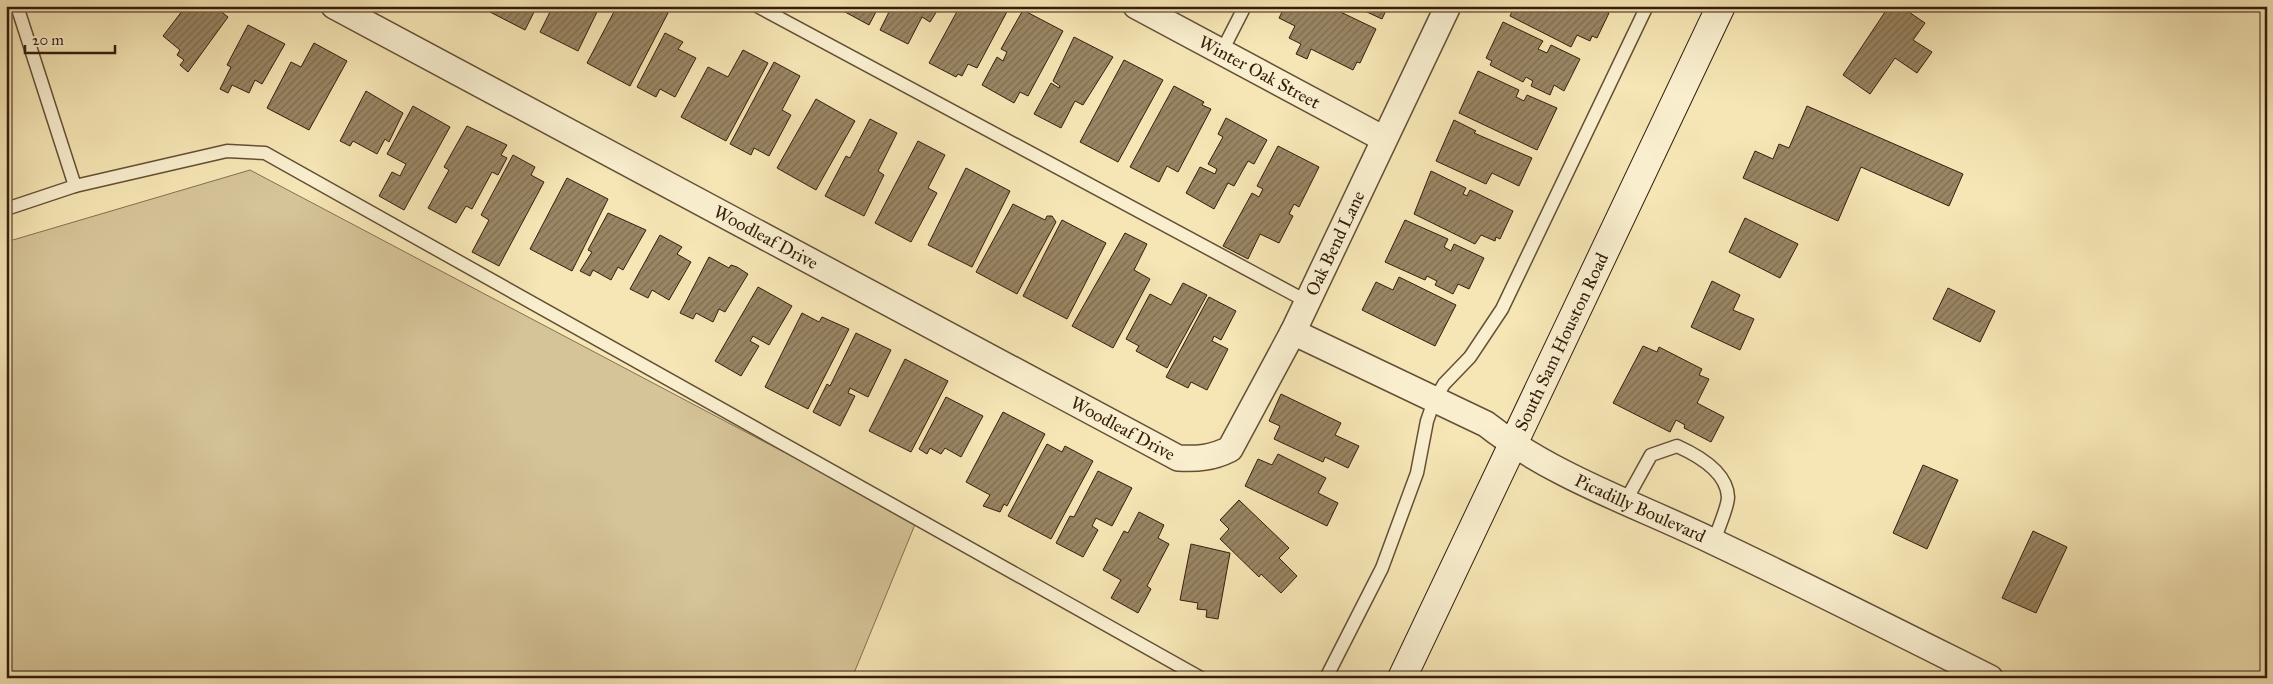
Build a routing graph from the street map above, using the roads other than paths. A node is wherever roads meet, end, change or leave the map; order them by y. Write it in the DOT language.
graph roads {
  1 [pos="17,6"];
  2 [pos="334,6"];
  3 [pos="757,6"];
  4 [pos="1136,6"];
  5 [pos="1244,6"];
  6 [pos="1448,6"];
  7 [pos="1647,6"];
  8 [pos="1721,6"];
  9 [pos="1222,52"];
  10 [pos="1384,139"];
  11 [pos="75,186"];
  12 [pos="6,209"];
  13 [pos="1308,302"];
  14 [pos="1293,332"];
  15 [pos="1434,401"];
  16 [pos="1512,445"];
  17 [pos="1200,459"];
  18 [pos="1625,502"];
  19 [pos="1714,542"];
  20 [pos="1201,678"];
  21 [pos="1326,678"];
  22 [pos="1402,678"];
  23 [pos="1990,678"];
  1 -- 11 [label="lane"];
  2 -- 17 [label="street, Woodleaf Drive"];
  3 -- 13 [label="lane"];
  4 -- 9 [label="street, Winter Oak Street"];
  5 -- 9 [label="lane"];
  6 -- 10 [label="street, Oak Bend Lane"];
  7 -- 15 [label="lane"];
  8 -- 16 [label="street, South Sam Houston Road"];
  9 -- 10 [label="street, Winter Oak Street"];
  10 -- 13 [label="street, Oak Bend Lane"];
  11 -- 12 [label="lane"];
  11 -- 20 [label="lane"];
  13 -- 14 [label="street, Oak Bend Lane"];
  14 -- 15 [label="street, Picadilly Boulevard"];
  14 -- 17 [label="street, Oak Bend Lane"];
  15 -- 16 [label="street, Picadilly Boulevard"];
  15 -- 21 [label="lane"];
  16 -- 18 [label="street, Picadilly Boulevard"];
  16 -- 22 [label="street, South Sam Houston Road"];
  18 -- 19 [label="street, Picadilly Boulevard"];
  18 -- 19 [label="lane"];
  19 -- 23 [label="street, Picadilly Boulevard"];
}
